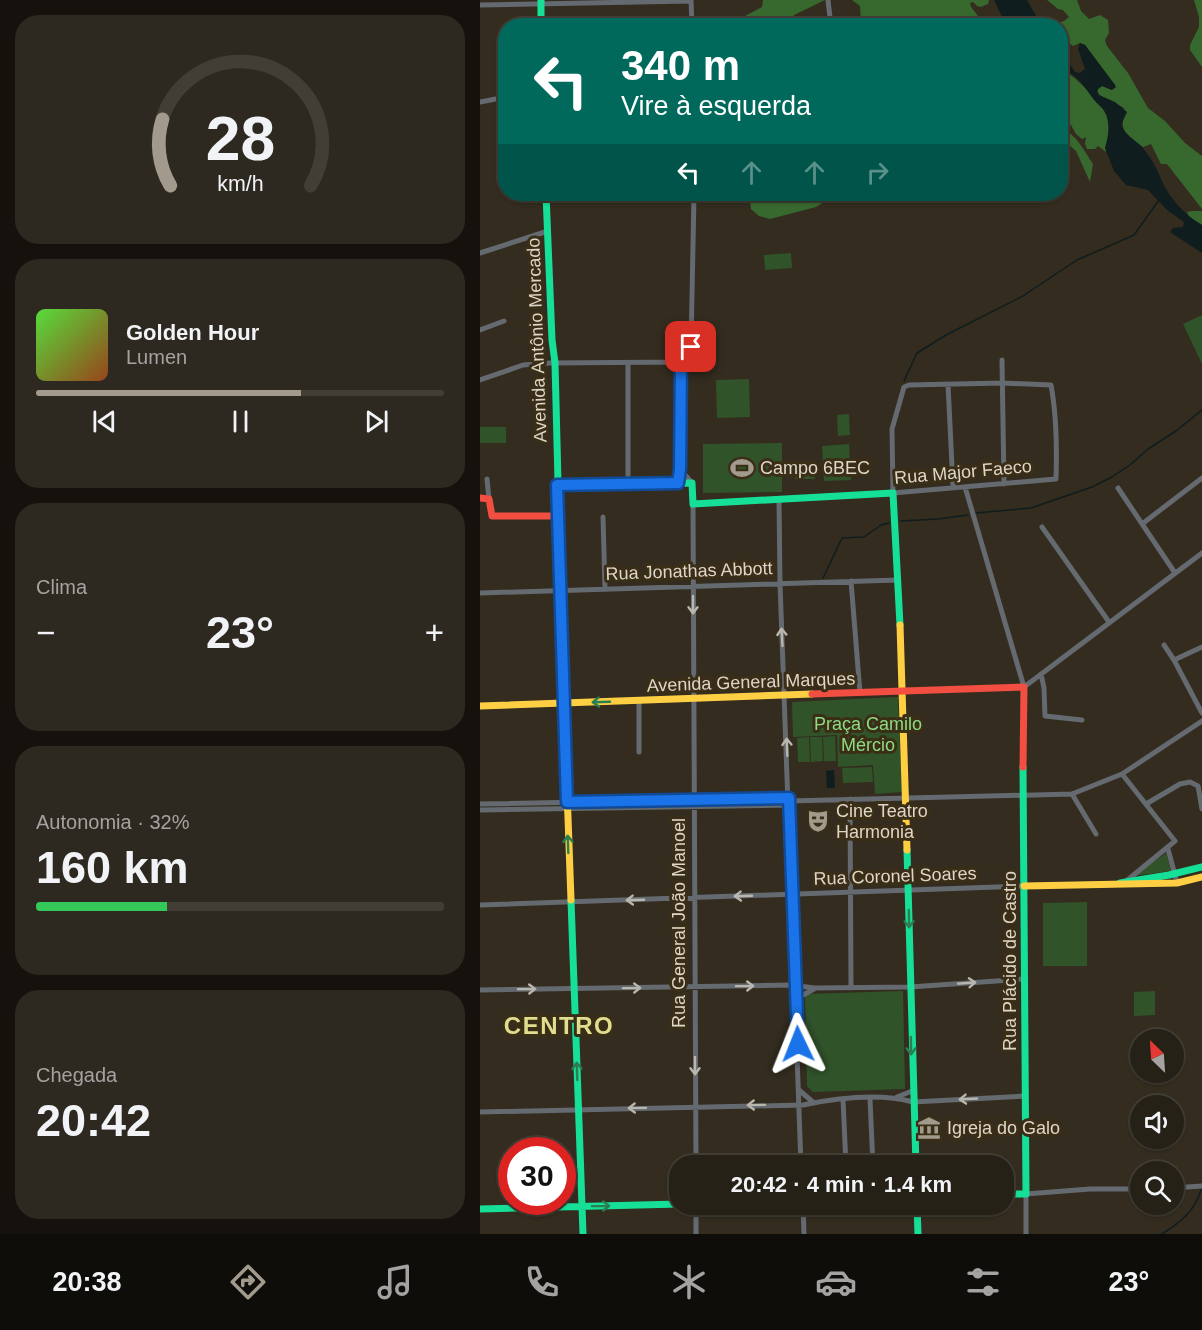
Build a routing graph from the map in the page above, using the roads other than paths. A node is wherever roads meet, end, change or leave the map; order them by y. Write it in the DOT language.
graph roads {
  1 [pos="691,0"];
  2 [pos="828,0"];
  3 [pos="541,2"];
  4 [pos="480,5"];
  5 [pos="541,18"];
  6 [pos="692,18"];
  7 [pos="830,18"];
  8 [pos="498,99"];
  9 [pos="480,102"];
  10 [pos="546,201"];
  11 [pos="694,201"];
  12 [pos="548,231"];
  13 [pos="480,253"];
  14 [pos="504,321"];
  15 [pos="480,330"];
  16 [pos="1002,360"];
  17 [pos="681,362"];
  18 [pos="555,363"];
  19 [pos="628,363"];
  20 [pos="480,380"];
  21 [pos="1002,383"];
  22 [pos="948,384"];
  23 [pos="680,469"];
  24 [pos="1202,478"];
  25 [pos="487,479"];
  26 [pos="678,483"];
  27 [pos="692,483"];
  28 [pos="628,484"];
  29 [pos="1004,484"];
  30 [pos="557,485"];
  31 [pos="953,487"];
  32 [pos="965,487"];
  33 [pos="1118,488"];
  34 [pos="893,493"];
  35 [pos="480,498"];
  36 [pos="489,499"];
  37 [pos="779,500"];
  38 [pos="693,504"];
  39 [pos="558,516"];
  40 [pos="603,517"];
  41 [pos="1142,524"];
  42 [pos="1042,527"];
  43 [pos="1202,553"];
  44 [pos="1175,573"];
  45 [pos="898,580"];
  46 [pos="851,581"];
  47 [pos="780,583"];
  48 [pos="693,586"];
  49 [pos="605,589"];
  50 [pos="560,591"];
  51 [pos="480,593"];
  52 [pos="1109,622"];
  53 [pos="1164,645"];
  54 [pos="1202,647"];
  55 [pos="1174,660"];
  56 [pos="1041,674"];
  57 [pos="1024,687"];
  58 [pos="903,692"];
  59 [pos="860,693"];
  60 [pos="785,696"];
  61 [pos="693,699"];
  62 [pos="639,701"];
  63 [pos="564,704"];
  64 [pos="480,706"];
  65 [pos="1202,713"];
  66 [pos="1082,720"];
  67 [pos="1202,721"];
  68 [pos="639,752"];
  69 [pos="1122,774"];
  70 [pos="1023,794"];
  71 [pos="1072,794"];
  72 [pos="905,798"];
  73 [pos="850,799"];
  74 [pos="789,801"];
  75 [pos="693,803"];
  76 [pos="480,804"];
  77 [pos="1146,804"];
  78 [pos="567,806"];
  79 [pos="1202,809"];
  80 [pos="480,810"];
  81 [pos="1096,834"];
  82 [pos="1168,849"];
  83 [pos="1202,867"];
  84 [pos="1175,874"];
  85 [pos="1202,877"];
  86 [pos="1123,883"];
  87 [pos="1177,883"];
  88 [pos="1024,886"];
  89 [pos="908,891"];
  90 [pos="851,892"];
  91 [pos="792,895"];
  92 [pos="693,898"];
  93 [pos="570,902"];
  94 [pos="480,904"];
  95 [pos="1024,979"];
  96 [pos="796,985"];
  97 [pos="695,987"];
  98 [pos="910,987"];
  99 [pos="573,988"];
  100 [pos="815,988"];
  101 [pos="851,988"];
  102 [pos="480,990"];
  103 [pos="796,999"];
  104 [pos="799,1090"];
  105 [pos="912,1091"];
  106 [pos="1026,1096"];
  107 [pos="896,1097"];
  108 [pos="870,1098"];
  109 [pos="843,1099"];
  110 [pos="913,1102"];
  111 [pos="814,1103"];
  112 [pos="800,1105"];
  113 [pos="695,1106"];
  114 [pos="579,1110"];
  115 [pos="480,1112"];
  116 [pos="696,1155"];
  117 [pos="801,1155"];
  118 [pos="846,1155"];
  119 [pos="873,1155"];
  120 [pos="915,1155"];
  121 [pos="1202,1186"];
  122 [pos="1184,1187"];
  123 [pos="1130,1189"];
  124 [pos="1014,1194"];
  125 [pos="1026,1194"];
  126 [pos="669,1204"];
  127 [pos="582,1206"];
  128 [pos="480,1209"];
  129 [pos="696,1215"];
  130 [pos="803,1215"];
  131 [pos="917,1215"];
  132 [pos="583,1234"];
  133 [pos="696,1234"];
  134 [pos="804,1234"];
  135 [pos="918,1234"];
  136 [pos="1026,1234"];
  1 -- 3 [label="street"];
  1 -- 6 [label="street"];
  2 -- 7 [label="street"];
  3 -- 4 [label="street"];
  3 -- 5 [label="main road"];
  8 -- 9 [label="street"];
  10 -- 12 [label="main road, Avenida Antônio Mercado"];
  11 -- 17 [label="street"];
  12 -- 13 [label="street"];
  12 -- 18 [label="main road, Avenida Antônio Mercado"];
  14 -- 15 [label="street"];
  16 -- 21 [label="street"];
  17 -- 19 [label="street"];
  17 -- 23 [label="street"];
  18 -- 19 [label="street"];
  18 -- 20 [label="street"];
  18 -- 30 [label="main road, Avenida Antônio Mercado"];
  19 -- 28 [label="street"];
  21 -- 22 [label="street"];
  21 -- 29 [label="street"];
  21 -- 29 [label="street, Rua Major Faeco"];
  22 -- 31 [label="street"];
  22 -- 34 [label="street"];
  23 -- 26 [label="street"];
  23 -- 27 [label="street"];
  24 -- 41 [label="street"];
  25 -- 36 [label="street"];
  26 -- 27 [label="main road"];
  26 -- 28 [label="main road"];
  27 -- 38 [label="main road, Rua General João Manoel"];
  28 -- 30 [label="main road"];
  29 -- 32 [label="street, Rua Major Faeco"];
  30 -- 39 [label="main road, Avenida Antônio Mercado"];
  31 -- 32 [label="street, Rua Major Faeco"];
  31 -- 34 [label="street, Rua Major Faeco"];
  32 -- 57 [label="street"];
  33 -- 41 [label="street"];
  34 -- 37 [label="main road, Rua Major Faeco"];
  34 -- 45 [label="main road"];
  35 -- 36 [label="main road"];
  36 -- 39 [label="main road"];
  37 -- 38 [label="main road, Rua Major Faeco"];
  37 -- 47 [label="street"];
  38 -- 48 [label="street, Rua General João Manoel"];
  39 -- 50 [label="main road, Avenida Antônio Mercado"];
  40 -- 49 [label="street"];
  41 -- 44 [label="street"];
  42 -- 52 [label="street"];
  43 -- 44 [label="street"];
  44 -- 52 [label="street"];
  45 -- 46 [label="street, Rua Jonathas Abbott"];
  45 -- 58 [label="main road"];
  46 -- 47 [label="street, Rua Jonathas Abbott"];
  46 -- 59 [label="street"];
  47 -- 48 [label="street, Rua Jonathas Abbott"];
  60 -- 47 [label="street, one-way"];
  48 -- 49 [label="street, Rua Jonathas Abbott"];
  48 -- 61 [label="street, Rua General João Manoel, one-way"];
  49 -- 50 [label="street, Rua Jonathas Abbott"];
  50 -- 51 [label="street, Rua Jonathas Abbott"];
  50 -- 63 [label="main road, Avenida Antônio Mercado"];
  52 -- 56 [label="street"];
  53 -- 55 [label="street"];
  54 -- 55 [label="street"];
  55 -- 65 [label="street"];
  56 -- 57 [label="street"];
  56 -- 66 [label="street"];
  57 -- 58 [label="main road, Avenida General Marques"];
  57 -- 70 [label="main road, Rua Plácido de Castro"];
  58 -- 59 [label="main road, Avenida General Marques"];
  58 -- 72 [label="main road"];
  59 -- 60 [label="main road, Avenida General Marques"];
  60 -- 61 [label="main road, Avenida General Marques"];
  74 -- 60 [label="street, one-way"];
  61 -- 62 [label="main road, Avenida General Marques"];
  61 -- 75 [label="street, Rua General João Manoel"];
  62 -- 63 [label="main road, Avenida General Marques, one-way"];
  62 -- 68 [label="street"];
  63 -- 64 [label="main road, Avenida General Marques"];
  63 -- 78 [label="main road, Avenida Antônio Mercado"];
  67 -- 69 [label="street"];
  69 -- 71 [label="street"];
  69 -- 77 [label="street"];
  70 -- 71 [label="street"];
  70 -- 72 [label="street"];
  70 -- 88 [label="main road, Rua Plácido de Castro"];
  71 -- 81 [label="street"];
  72 -- 73 [label="street"];
  72 -- 89 [label="main road"];
  73 -- 74 [label="street"];
  73 -- 90 [label="street"];
  74 -- 75 [label="street"];
  74 -- 91 [label="street"];
  75 -- 78 [label="street"];
  75 -- 92 [label="street, Rua General João Manoel"];
  76 -- 78 [label="street"];
  77 -- 79 [label="street"];
  77 -- 82 [label="street"];
  78 -- 80 [label="street"];
  93 -- 78 [label="main road, Avenida Antônio Mercado, one-way"];
  82 -- 84 [label="street"];
  82 -- 86 [label="street"];
  83 -- 84 [label="main road"];
  84 -- 86 [label="main road"];
  84 -- 87 [label="street"];
  85 -- 87 [label="main road"];
  86 -- 87 [label="main road"];
  86 -- 88 [label="main road"];
  88 -- 89 [label="street, Rua Coronel Soares"];
  88 -- 95 [label="main road, Rua Plácido de Castro"];
  89 -- 90 [label="street, Rua Coronel Soares"];
  89 -- 98 [label="main road, one-way"];
  90 -- 91 [label="street, Rua Coronel Soares"];
  90 -- 101 [label="street"];
  91 -- 92 [label="street, Rua Coronel Soares, one-way"];
  91 -- 96 [label="street"];
  92 -- 93 [label="street, Rua Coronel Soares, one-way"];
  92 -- 97 [label="street, Rua General João Manoel"];
  93 -- 94 [label="street, Rua Coronel Soares"];
  93 -- 99 [label="main road, Avenida Antônio Mercado"];
  98 -- 95 [label="street, one-way"];
  95 -- 106 [label="main road, Rua Plácido de Castro"];
  97 -- 96 [label="street, one-way"];
  96 -- 100 [label="street"];
  96 -- 103 [label="street"];
  99 -- 97 [label="street, one-way"];
  97 -- 113 [label="street, Rua General João Manoel, one-way"];
  98 -- 101 [label="street"];
  98 -- 105 [label="main road, one-way"];
  102 -- 99 [label="street, one-way"];
  114 -- 99 [label="main road, Avenida Antônio Mercado, one-way"];
  100 -- 101 [label="street"];
  100 -- 103 [label="street"];
  103 -- 104 [label="street"];
  104 -- 111 [label="street"];
  104 -- 112 [label="street"];
  105 -- 107 [label="street"];
  105 -- 110 [label="main road"];
  106 -- 110 [label="street, one-way"];
  106 -- 125 [label="main road, Rua Plácido de Castro"];
  107 -- 108 [label="street"];
  107 -- 110 [label="street"];
  108 -- 109 [label="street"];
  108 -- 119 [label="street"];
  109 -- 111 [label="street"];
  109 -- 118 [label="street"];
  110 -- 120 [label="main road"];
  111 -- 112 [label="street"];
  112 -- 113 [label="street, one-way"];
  112 -- 117 [label="street"];
  113 -- 114 [label="street, one-way"];
  113 -- 116 [label="street, Rua General João Manoel"];
  114 -- 115 [label="street"];
  114 -- 127 [label="main road, Avenida Antônio Mercado"];
  121 -- 122 [label="street"];
  123 -- 125 [label="street"];
  124 -- 125 [label="main road"];
  125 -- 136 [label="street, Rua Plácido de Castro"];
  127 -- 126 [label="main road, one-way"];
  127 -- 128 [label="main road"];
  127 -- 132 [label="main road, Avenida Antônio Mercado"];
  129 -- 133 [label="street"];
  130 -- 134 [label="street"];
  131 -- 135 [label="main road"];
}
